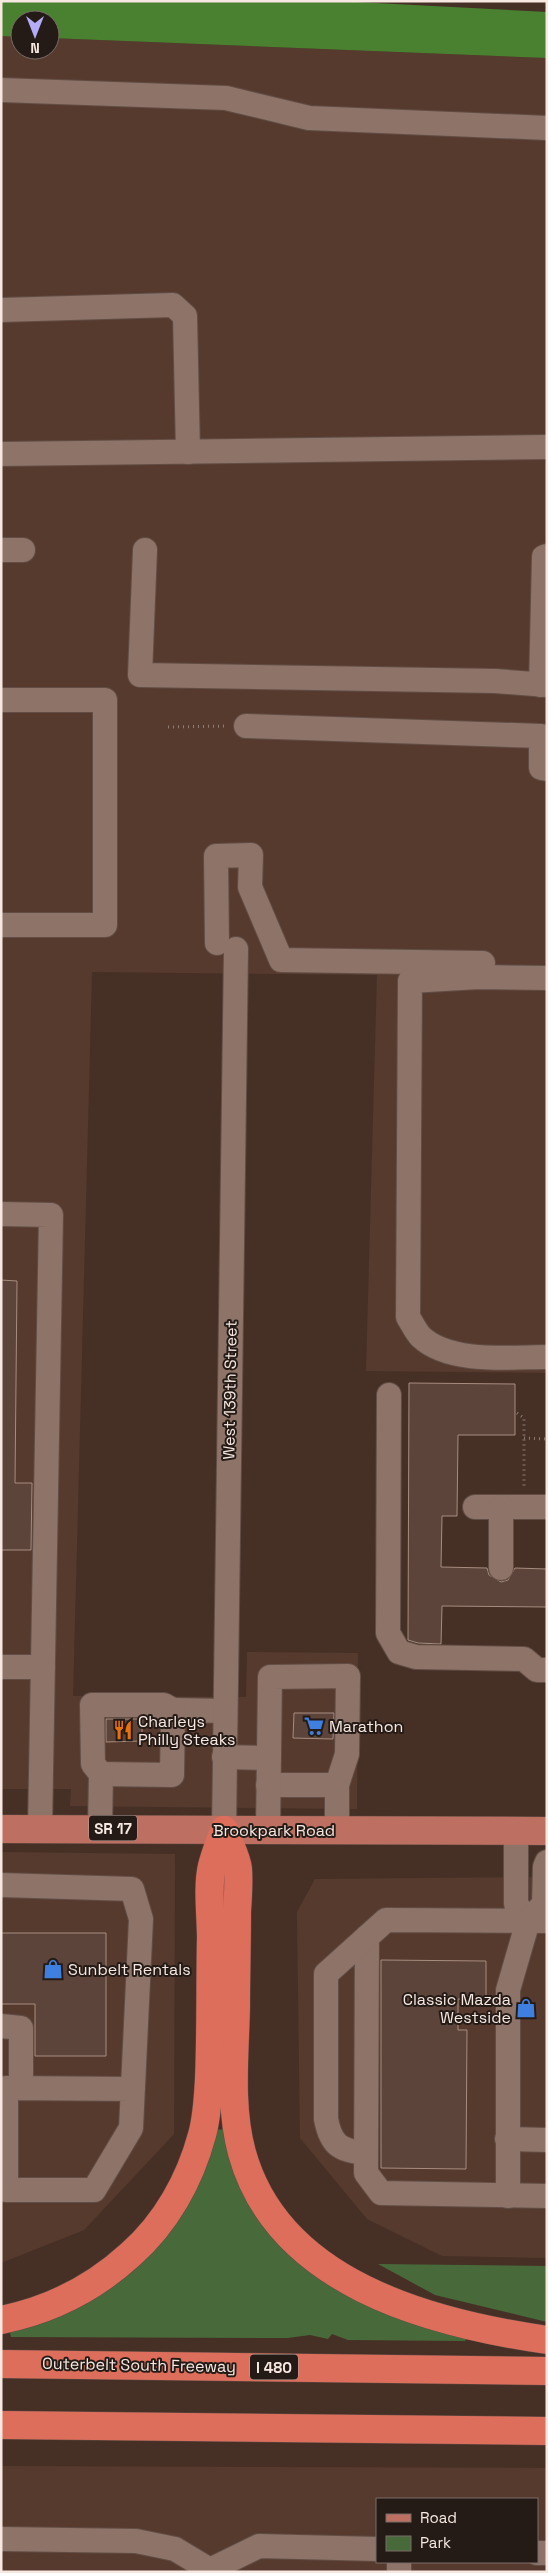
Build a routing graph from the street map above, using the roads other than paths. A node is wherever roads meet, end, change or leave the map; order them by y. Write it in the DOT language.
graph roads {
  1 [pos="1,90"];
  2 [pos="547,128"];
  3 [pos="1,310"];
  4 [pos="547,447"];
  5 [pos="188,452"];
  6 [pos="1,454"];
  7 [pos="145,550"];
  8 [pos="547,556"];
  9 [pos="544,685"];
  10 [pos="1,700"];
  11 [pos="246,726"];
  12 [pos="547,768"];
  13 [pos="1,925"];
  14 [pos="547,964"];
  15 [pos="547,978"];
  16 [pos="1,1214"];
  17 [pos="547,1357"];
  18 [pos="389,1395"];
  19 [pos="475,1507"];
  20 [pos="501,1507"];
  21 [pos="547,1507"];
  22 [pos="501,1568"];
  23 [pos="1,1667"];
  24 [pos="43,1667"];
  25 [pos="547,1670"];
  26 [pos="172,1710"];
  27 [pos="225,1711"];
  28 [pos="224,1757"];
  29 [pos="269,1758"];
  30 [pos="101,1774"];
  31 [pos="268,1785"];
  32 [pos="337,1785"];
  33 [pos="100,1828"];
  34 [pos="2,1829"];
  35 [pos="40,1830"];
  36 [pos="224,1830"];
  37 [pos="268,1830"];
  38 [pos="338,1830"];
  39 [pos="516,1830"];
  40 [pos="547,1831"];
  41 [pos="1,1835"];
  42 [pos="547,1862"];
  43 [pos="1,1885"];
  44 [pos="538,1921"];
  45 [pos="367,1937"];
  46 [pos="1,2026"];
  47 [pos="22,2088"];
  48 [pos="133,2090"];
  49 [pos="507,2139"];
  50 [pos="547,2140"];
  51 [pos="366,2153"];
  52 [pos="4,2196"];
  53 [pos="508,2196"];
  54 [pos="547,2196"];
  55 [pos="1,2320"];
  56 [pos="547,2340"];
  57 [pos="1,2364"];
  58 [pos="547,2371"];
  59 [pos="1,2425"];
  60 [pos="547,2432"];
  61 [pos="1,2539"];
  62 [pos="376,2548"];
  1 -- 2 [label="street"];
  3 -- 5 [label="street"];
  4 -- 5 [label="street"];
  5 -- 6 [label="street"];
  7 -- 9 [label="street"];
  8 -- 9 [label="street"];
  10 -- 13 [label="street"];
  11 -- 12 [label="street"];
  14 -- 27 [label="street, West 139th Street"];
  15 -- 17 [label="street"];
  16 -- 24 [label="street"];
  18 -- 25 [label="street"];
  19 -- 20 [label="street"];
  20 -- 21 [label="street"];
  20 -- 22 [label="street"];
  23 -- 24 [label="street"];
  24 -- 35 [label="street"];
  26 -- 27 [label="street"];
  26 -- 30 [label="street"];
  26 -- 30 [label="street"];
  27 -- 28 [label="street, West 139th Street"];
  28 -- 29 [label="street"];
  28 -- 36 [label="street, West 139th Street"];
  29 -- 31 [label="street"];
  29 -- 32 [label="street"];
  30 -- 33 [label="street"];
  31 -- 32 [label="street"];
  31 -- 37 [label="street"];
  32 -- 38 [label="street"];
  33 -- 35 [label="main road, Brookpark Road / SR 17"];
  33 -- 36 [label="main road, Brookpark Road / SR 17"];
  34 -- 35 [label="main road, Brookpark Road / SR 17"];
  34 -- 41 [label="street"];
  36 -- 37 [label="main road, Brookpark Road / SR 17"];
  36 -- 55 [label="highway"];
  36 -- 56 [label="highway"];
  37 -- 38 [label="main road, Brookpark Road / SR 17"];
  38 -- 39 [label="main road, Brookpark Road / SR 17"];
  39 -- 40 [label="main road, Brookpark Road / SR 17"];
  39 -- 44 [label="street"];
  42 -- 44 [label="street"];
  43 -- 48 [label="street"];
  44 -- 45 [label="street"];
  44 -- 49 [label="street"];
  45 -- 51 [label="street"];
  45 -- 51 [label="street"];
  46 -- 47 [label="street"];
  47 -- 48 [label="street"];
  47 -- 52 [label="street"];
  48 -- 52 [label="street"];
  49 -- 50 [label="street"];
  49 -- 53 [label="street"];
  51 -- 53 [label="street"];
  53 -- 54 [label="street"];
  57 -- 58 [label="highway, Outerbelt South Freeway / I 480"];
  59 -- 60 [label="highway"];
  61 -- 62 [label="street"];
}
